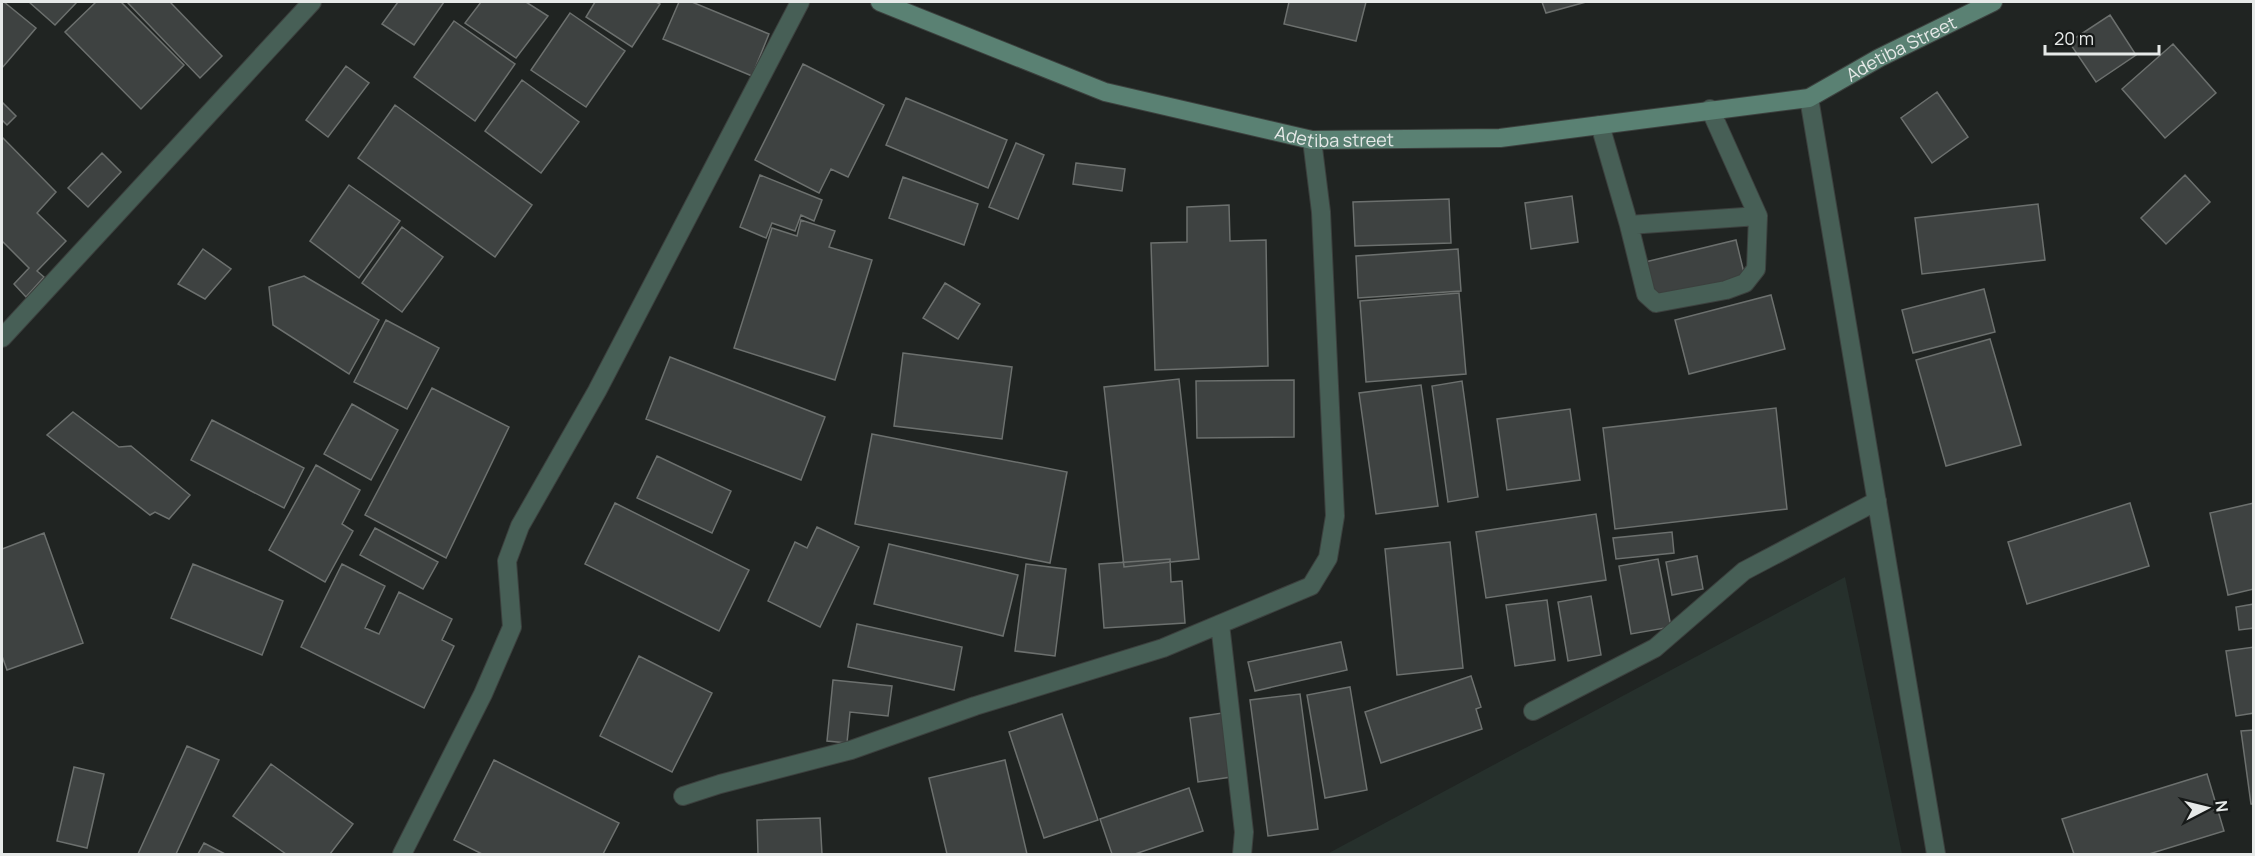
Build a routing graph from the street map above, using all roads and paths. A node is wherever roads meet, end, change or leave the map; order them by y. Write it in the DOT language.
graph roads {
  1 [pos="312,2"];
  2 [pos="800,2"];
  3 [pos="880,2"];
  4 [pos="1993,2"];
  5 [pos="1809,98"];
  6 [pos="1710,110"];
  7 [pos="1600,125"];
  8 [pos="1312,140"];
  9 [pos="1758,216"];
  10 [pos="1629,225"];
  11 [pos="2,338"];
  12 [pos="1877,501"];
  13 [pos="1220,624"];
  14 [pos="1533,711"];
  15 [pos="683,796"];
  16 [pos="402,855"];
  17 [pos="1242,855"];
  18 [pos="1936,855"];
  1 -- 11 [label="street"];
  2 -- 16 [label="street"];
  3 -- 8 [label="street, Adetiba street"];
  4 -- 5 [label="street, Adetiba Street"];
  5 -- 6 [label="street, Adetiba street"];
  5 -- 12 [label="street"];
  6 -- 7 [label="street, Adetiba street"];
  6 -- 9 [label="street"];
  7 -- 8 [label="street, Adetiba street"];
  7 -- 10 [label="street"];
  8 -- 13 [label="street"];
  9 -- 10 [label="street"];
  9 -- 10 [label="street"];
  12 -- 14 [label="street"];
  12 -- 18 [label="street"];
  13 -- 15 [label="street"];
  13 -- 17 [label="street"];
}
